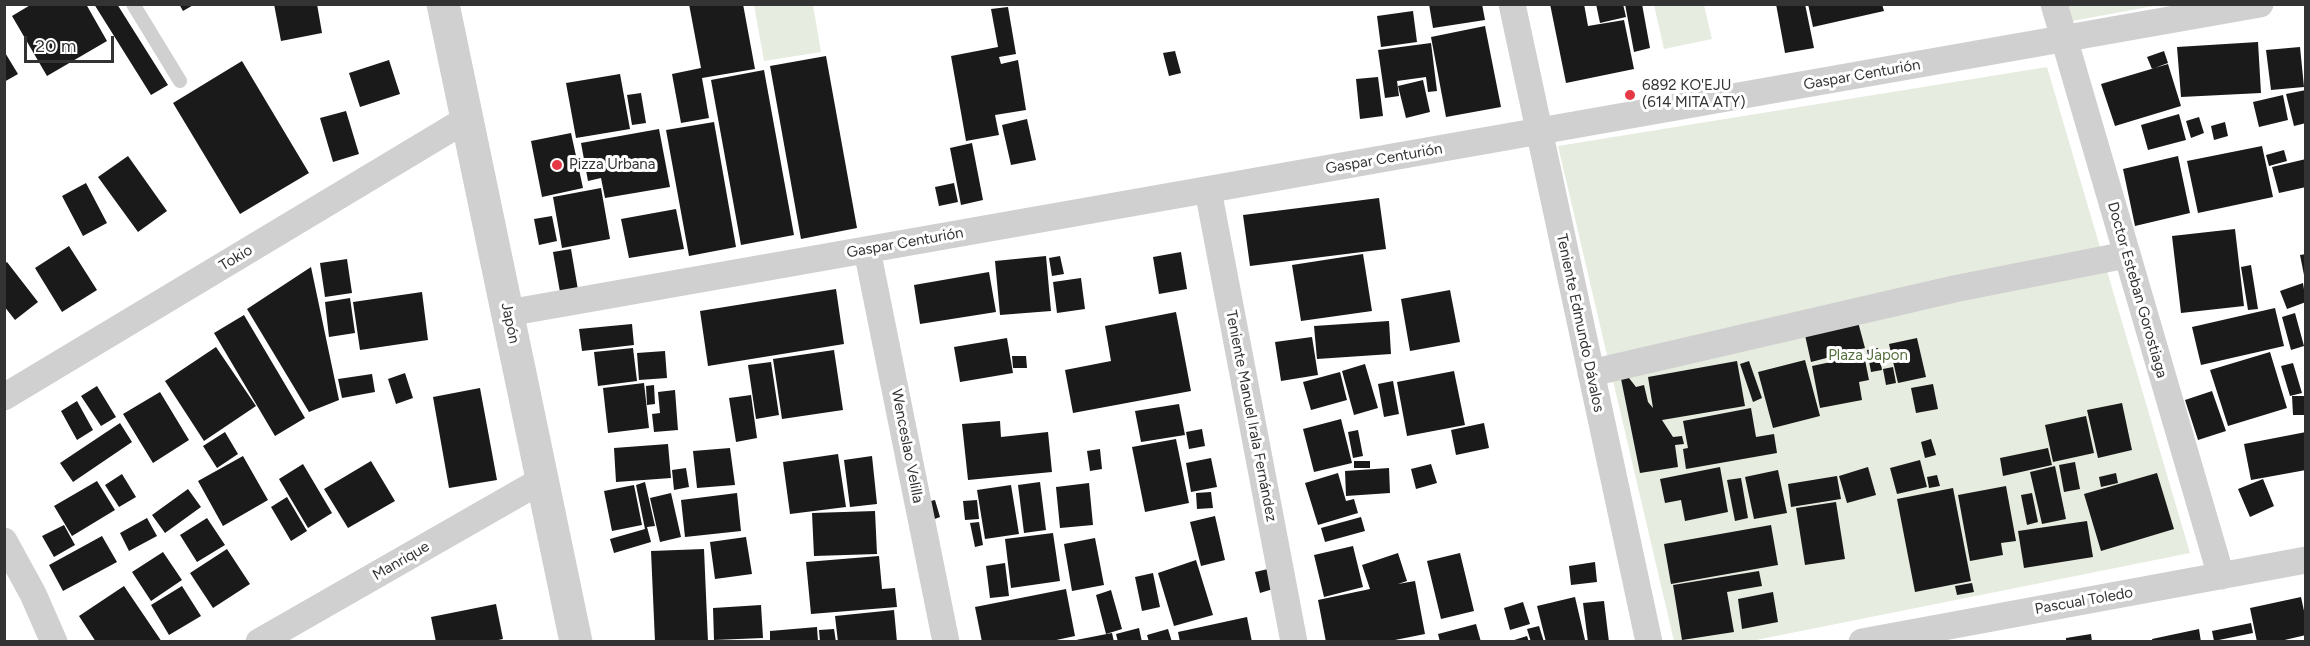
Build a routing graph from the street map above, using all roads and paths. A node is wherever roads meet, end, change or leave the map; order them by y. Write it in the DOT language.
graph roads {
  1 [pos="133,4"];
  2 [pos="443,4"];
  3 [pos="1512,4"];
  4 [pos="2054,4"];
  5 [pos="2260,4"];
  6 [pos="2064,39"];
  7 [pos="180,81"];
  8 [pos="467,119"];
  9 [pos="1539,132"];
  10 [pos="1208,190"];
  11 [pos="867,250"];
  12 [pos="2126,255"];
  13 [pos="507,313"];
  14 [pos="1591,373"];
  15 [pos="4,397"];
  16 [pos="542,480"];
  17 [pos="4,541"];
  18 [pos="2306,560"];
  19 [pos="2221,576"];
  20 [pos="1915,637"];
  21 [pos="54,642"];
  22 [pos="259,642"];
  23 [pos="576,642"];
  24 [pos="946,642"];
  25 [pos="1294,642"];
  26 [pos="1649,642"];
  27 [pos="1862,642"];
  1 -- 7 [label="lane"];
  2 -- 8 [label="street, Japón"];
  3 -- 9 [label="street, Teniente Edmundo Dávalos"];
  4 -- 6 [label="street, Doctor Esteban Gorostiaga"];
  5 -- 6 [label="street, Gaspar Centurión"];
  6 -- 9 [label="street, Gaspar Centurión"];
  6 -- 12 [label="street, Doctor Esteban Gorostiaga"];
  8 -- 13 [label="street, Japón"];
  8 -- 15 [label="street, Tokio"];
  9 -- 10 [label="street, Gaspar Centurión"];
  9 -- 14 [label="street, Teniente Edmundo Dávalos"];
  10 -- 11 [label="street, Gaspar Centurión"];
  10 -- 25 [label="street, Teniente Manuel Irala Fernández"];
  11 -- 13 [label="street, Gaspar Centurión"];
  11 -- 24 [label="street, Wenceslao Velilla"];
  12 -- 14 [label="street"];
  12 -- 19 [label="street, Doctor Esteban Gorostiaga"];
  13 -- 16 [label="street, Japón"];
  14 -- 26 [label="street, Teniente Edmundo Dávalos"];
  16 -- 22 [label="street, Manrique"];
  16 -- 23 [label="street, Japón"];
  17 -- 21 [label="street"];
  18 -- 19 [label="street, Pascual Toledo"];
  19 -- 20 [label="street, Pascual Toledo"];
  20 -- 27 [label="street, Pascual Toledo"];
}
